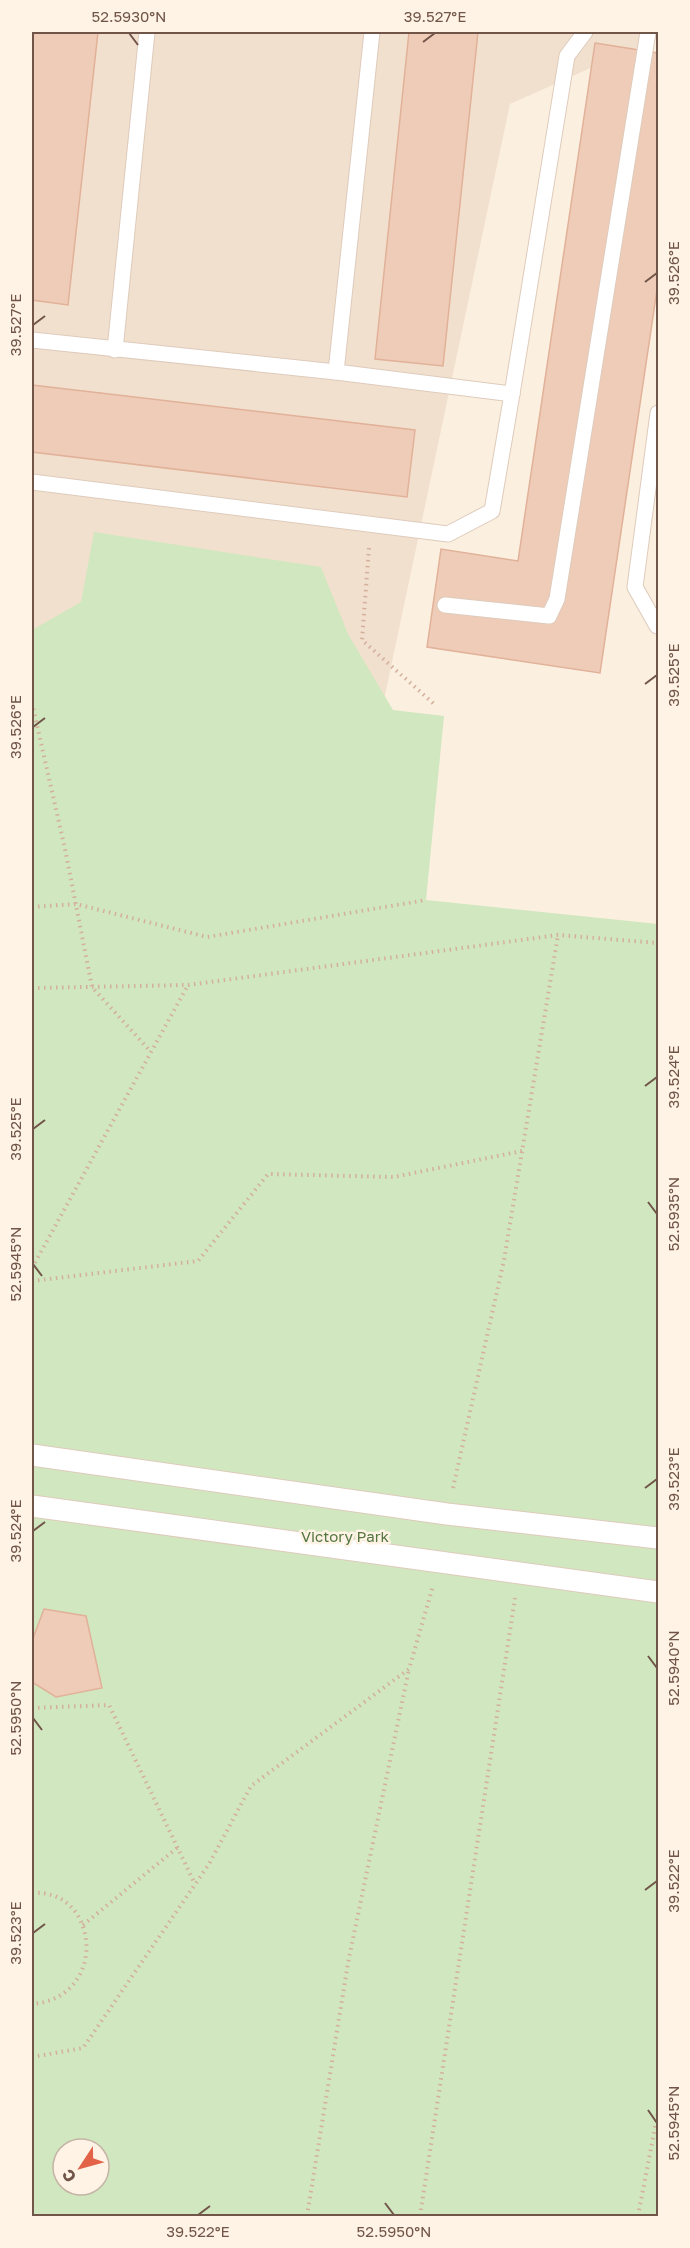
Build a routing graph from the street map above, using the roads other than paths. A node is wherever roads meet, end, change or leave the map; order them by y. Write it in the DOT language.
graph roads {
  1 [pos="147,32"];
  2 [pos="372,32"];
  3 [pos="585,32"];
  4 [pos="648,32"];
  5 [pos="32,340"];
  6 [pos="115,350"];
  7 [pos="336,372"];
  8 [pos="513,394"];
  9 [pos="658,413"];
  10 [pos="32,482"];
  11 [pos="445,605"];
  12 [pos="657,626"];
  13 [pos="32,1455"];
  14 [pos="32,1506"];
  15 [pos="658,1538"];
  16 [pos="658,1592"];
  1 -- 6 [label="lane"];
  2 -- 7 [label="lane"];
  3 -- 8 [label="lane"];
  4 -- 11 [label="lane"];
  5 -- 6 [label="lane"];
  6 -- 7 [label="lane"];
  7 -- 8 [label="lane"];
  8 -- 10 [label="lane"];
  9 -- 12 [label="lane"];
  13 -- 15 [label="street"];
  14 -- 16 [label="street"];
}
